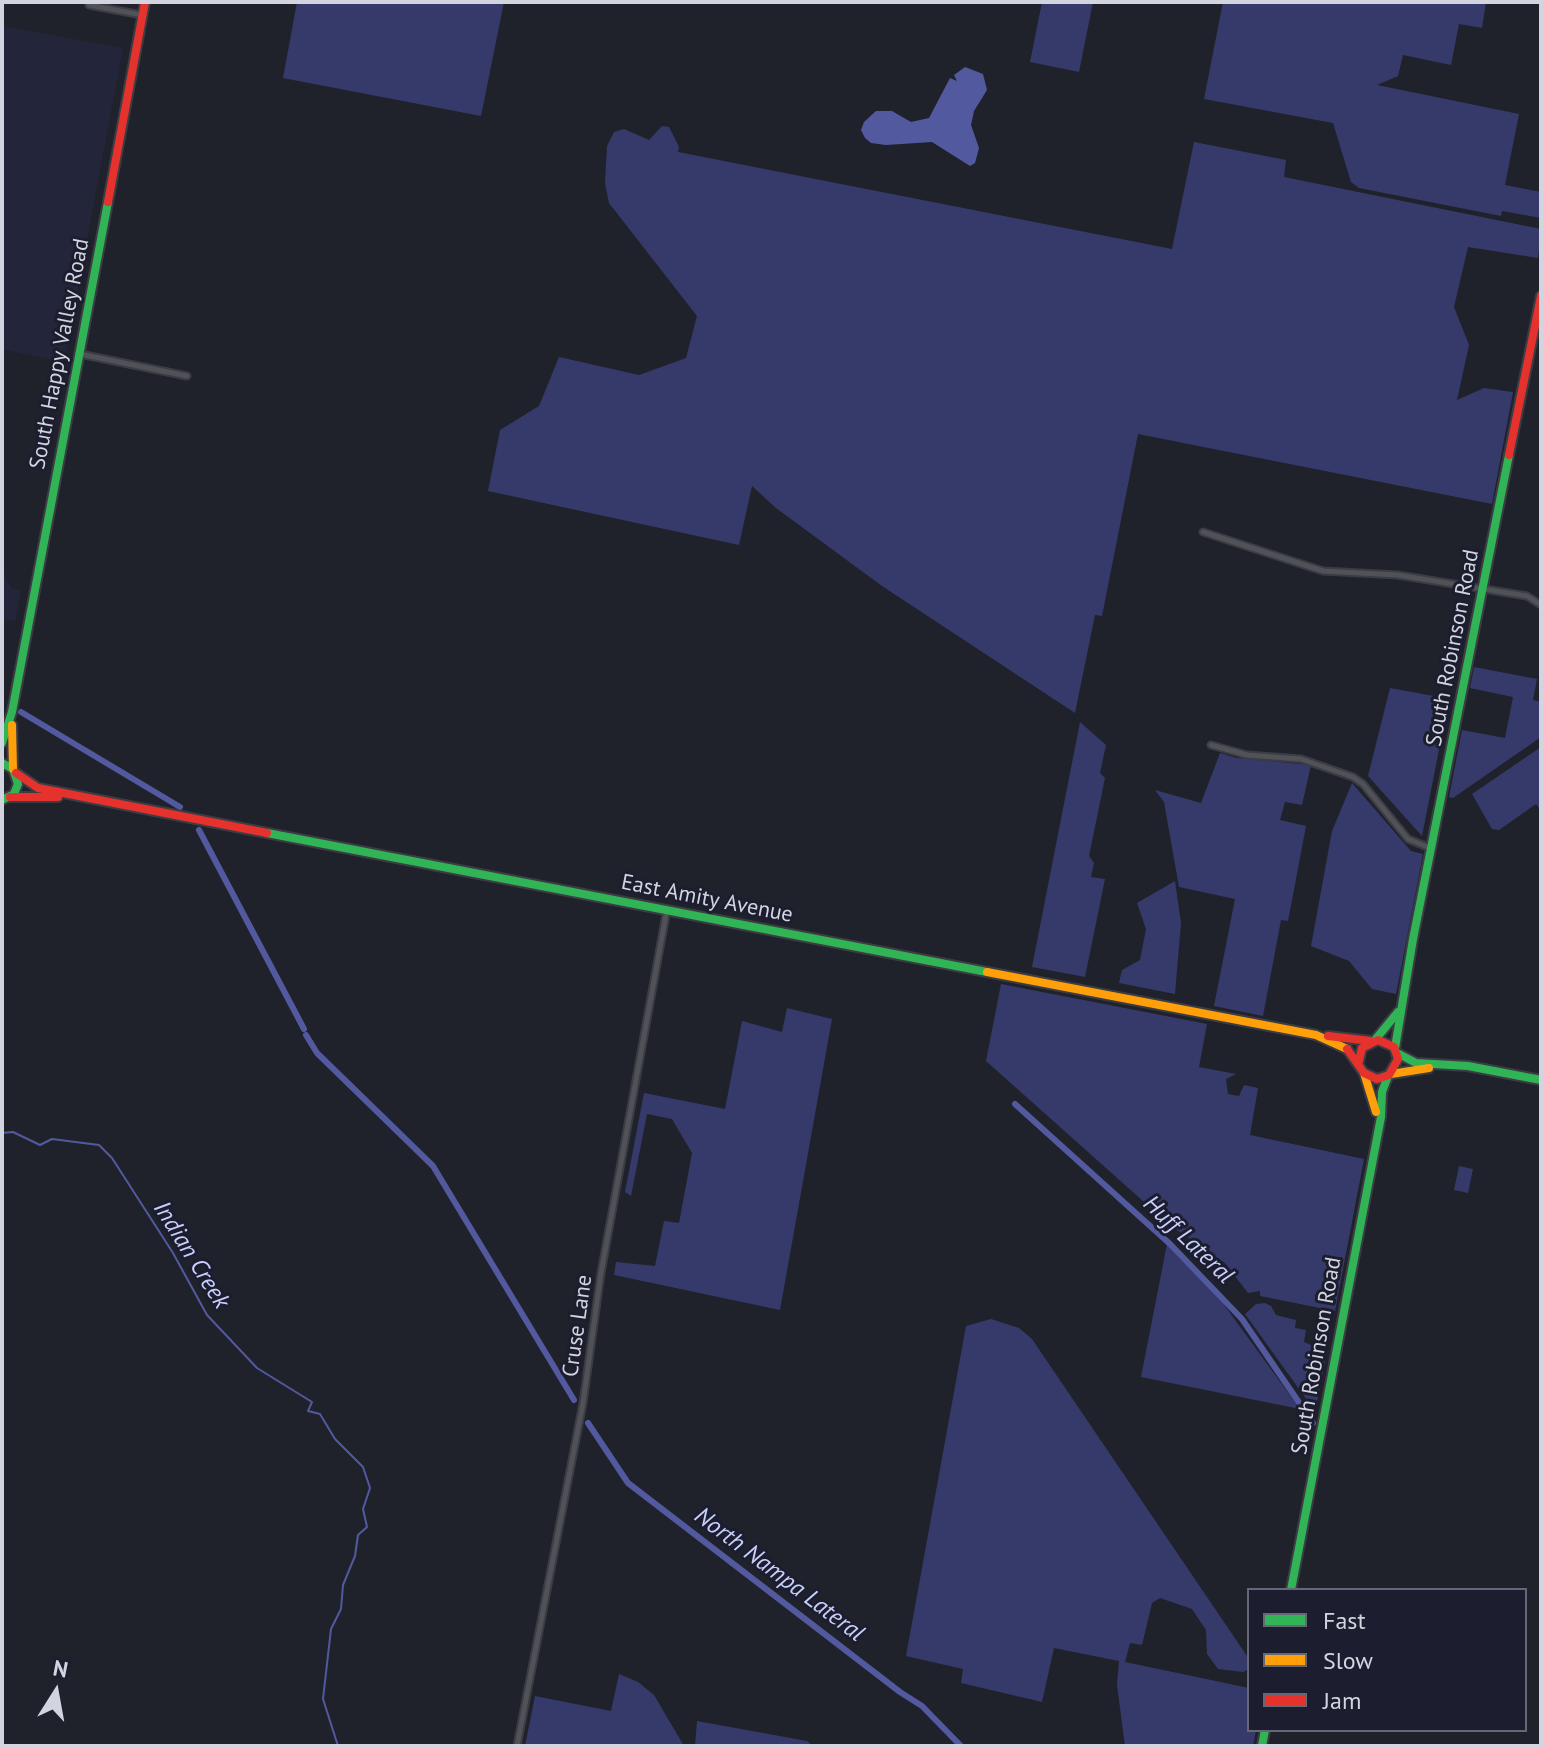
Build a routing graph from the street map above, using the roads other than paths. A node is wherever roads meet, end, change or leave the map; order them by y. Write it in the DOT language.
graph roads {
  1 [pos="145,2"];
  2 [pos="89,5"];
  3 [pos="143,15"];
  4 [pos="1541,296"];
  5 [pos="79,354"];
  6 [pos="187,376"];
  7 [pos="1203,532"];
  8 [pos="1484,590"];
  9 [pos="1541,605"];
  10 [pos="12,712"];
  11 [pos="2,743"];
  12 [pos="1211,745"];
  13 [pos="2,763"];
  14 [pos="14,771"];
  15 [pos="90,799"];
  16 [pos="5,800"];
  17 [pos="1431,849"];
  18 [pos="667,909"];
  19 [pos="1400,1008"];
  20 [pos="1316,1035"];
  21 [pos="1373,1040"];
  22 [pos="1396,1051"];
  23 [pos="1359,1061"];
  24 [pos="1450,1064"];
  25 [pos="1364,1073"];
  26 [pos="1389,1075"];
  27 [pos="1541,1080"];
  28 [pos="1377,1129"];
  29 [pos="1291,1588"];
  30 [pos="517,1746"];
  1 -- 3 [label="main road, South Happy Valley Road"];
  2 -- 3 [label="street"];
  3 -- 5 [label="main road, South Happy Valley Road"];
  4 -- 8 [label="main road, South Robinson Road"];
  5 -- 6 [label="street"];
  5 -- 10 [label="main road, South Happy Valley Road"];
  7 -- 8 [label="street"];
  8 -- 9 [label="street"];
  8 -- 17 [label="main road, South Robinson Road"];
  10 -- 11 [label="main road, South Happy Valley Road"];
  10 -- 14 [label="main road, South Happy Valley Road"];
  12 -- 17 [label="street"];
  13 -- 14 [label="main road, East Amity Avenue"];
  14 -- 15 [label="main road, East Amity Avenue"];
  14 -- 16 [label="main road, South Happy Valley Road"];
  15 -- 16 [label="main road, East Amity Avenue"];
  15 -- 18 [label="main road, East Amity Avenue"];
  17 -- 19 [label="main road, South Robinson Road"];
  18 -- 20 [label="main road, East Amity Avenue"];
  18 -- 30 [label="street, Cruse Lane"];
  19 -- 21 [label="main road, South Robinson Road"];
  19 -- 22 [label="main road, South Robinson Road"];
  20 -- 21 [label="main road, East Amity Avenue"];
  20 -- 23 [label="main road, East Amity Avenue"];
  21 -- 22 [label="main road"];
  21 -- 23 [label="main road"];
  22 -- 24 [label="main road"];
  22 -- 26 [label="main road"];
  23 -- 25 [label="main road"];
  24 -- 26 [label="main road"];
  24 -- 27 [label="main road"];
  25 -- 26 [label="main road"];
  25 -- 28 [label="main road, South Robinson Road"];
  26 -- 28 [label="main road, South Robinson Road"];
  28 -- 29 [label="main road, South Robinson Road"];
}
